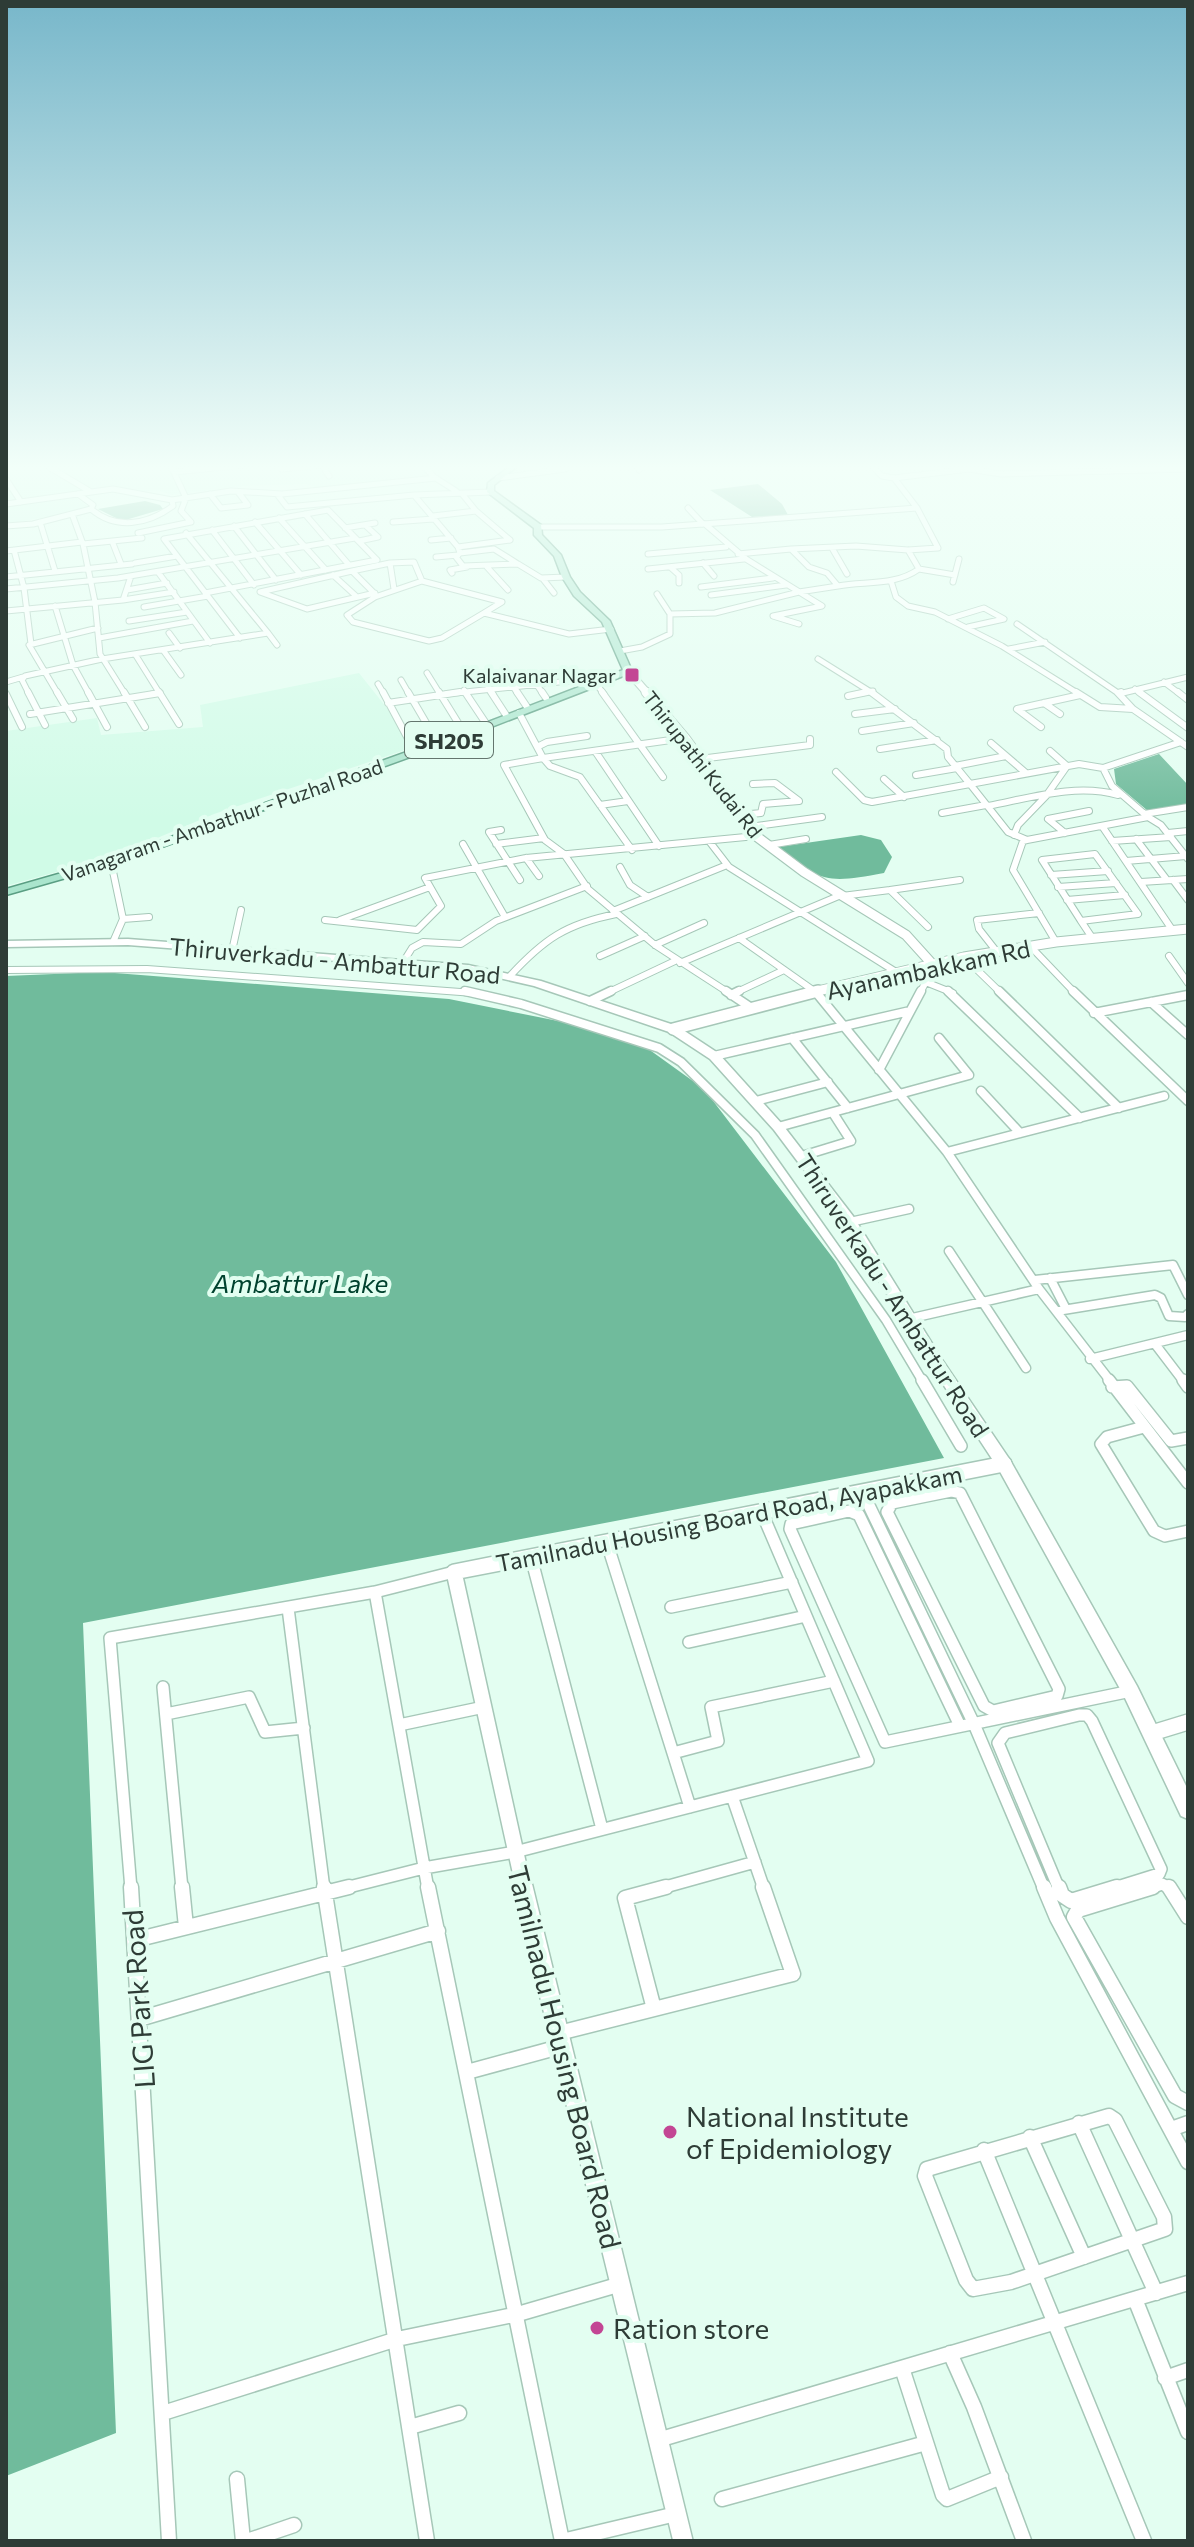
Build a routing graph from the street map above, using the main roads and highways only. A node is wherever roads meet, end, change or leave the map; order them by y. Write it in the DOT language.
graph roads {
  1 [pos="571,583"];
  2 [pos="6,892"];
  3 [pos="6,944"];
  4 [pos="1188,1810"];
  1 -- 2 [label="main road, Vanagaram - Ambathur - Puzhal Road / SH205"];
  3 -- 4 [label="main road, Thiruverkadu - Ambattur Road"];
}
